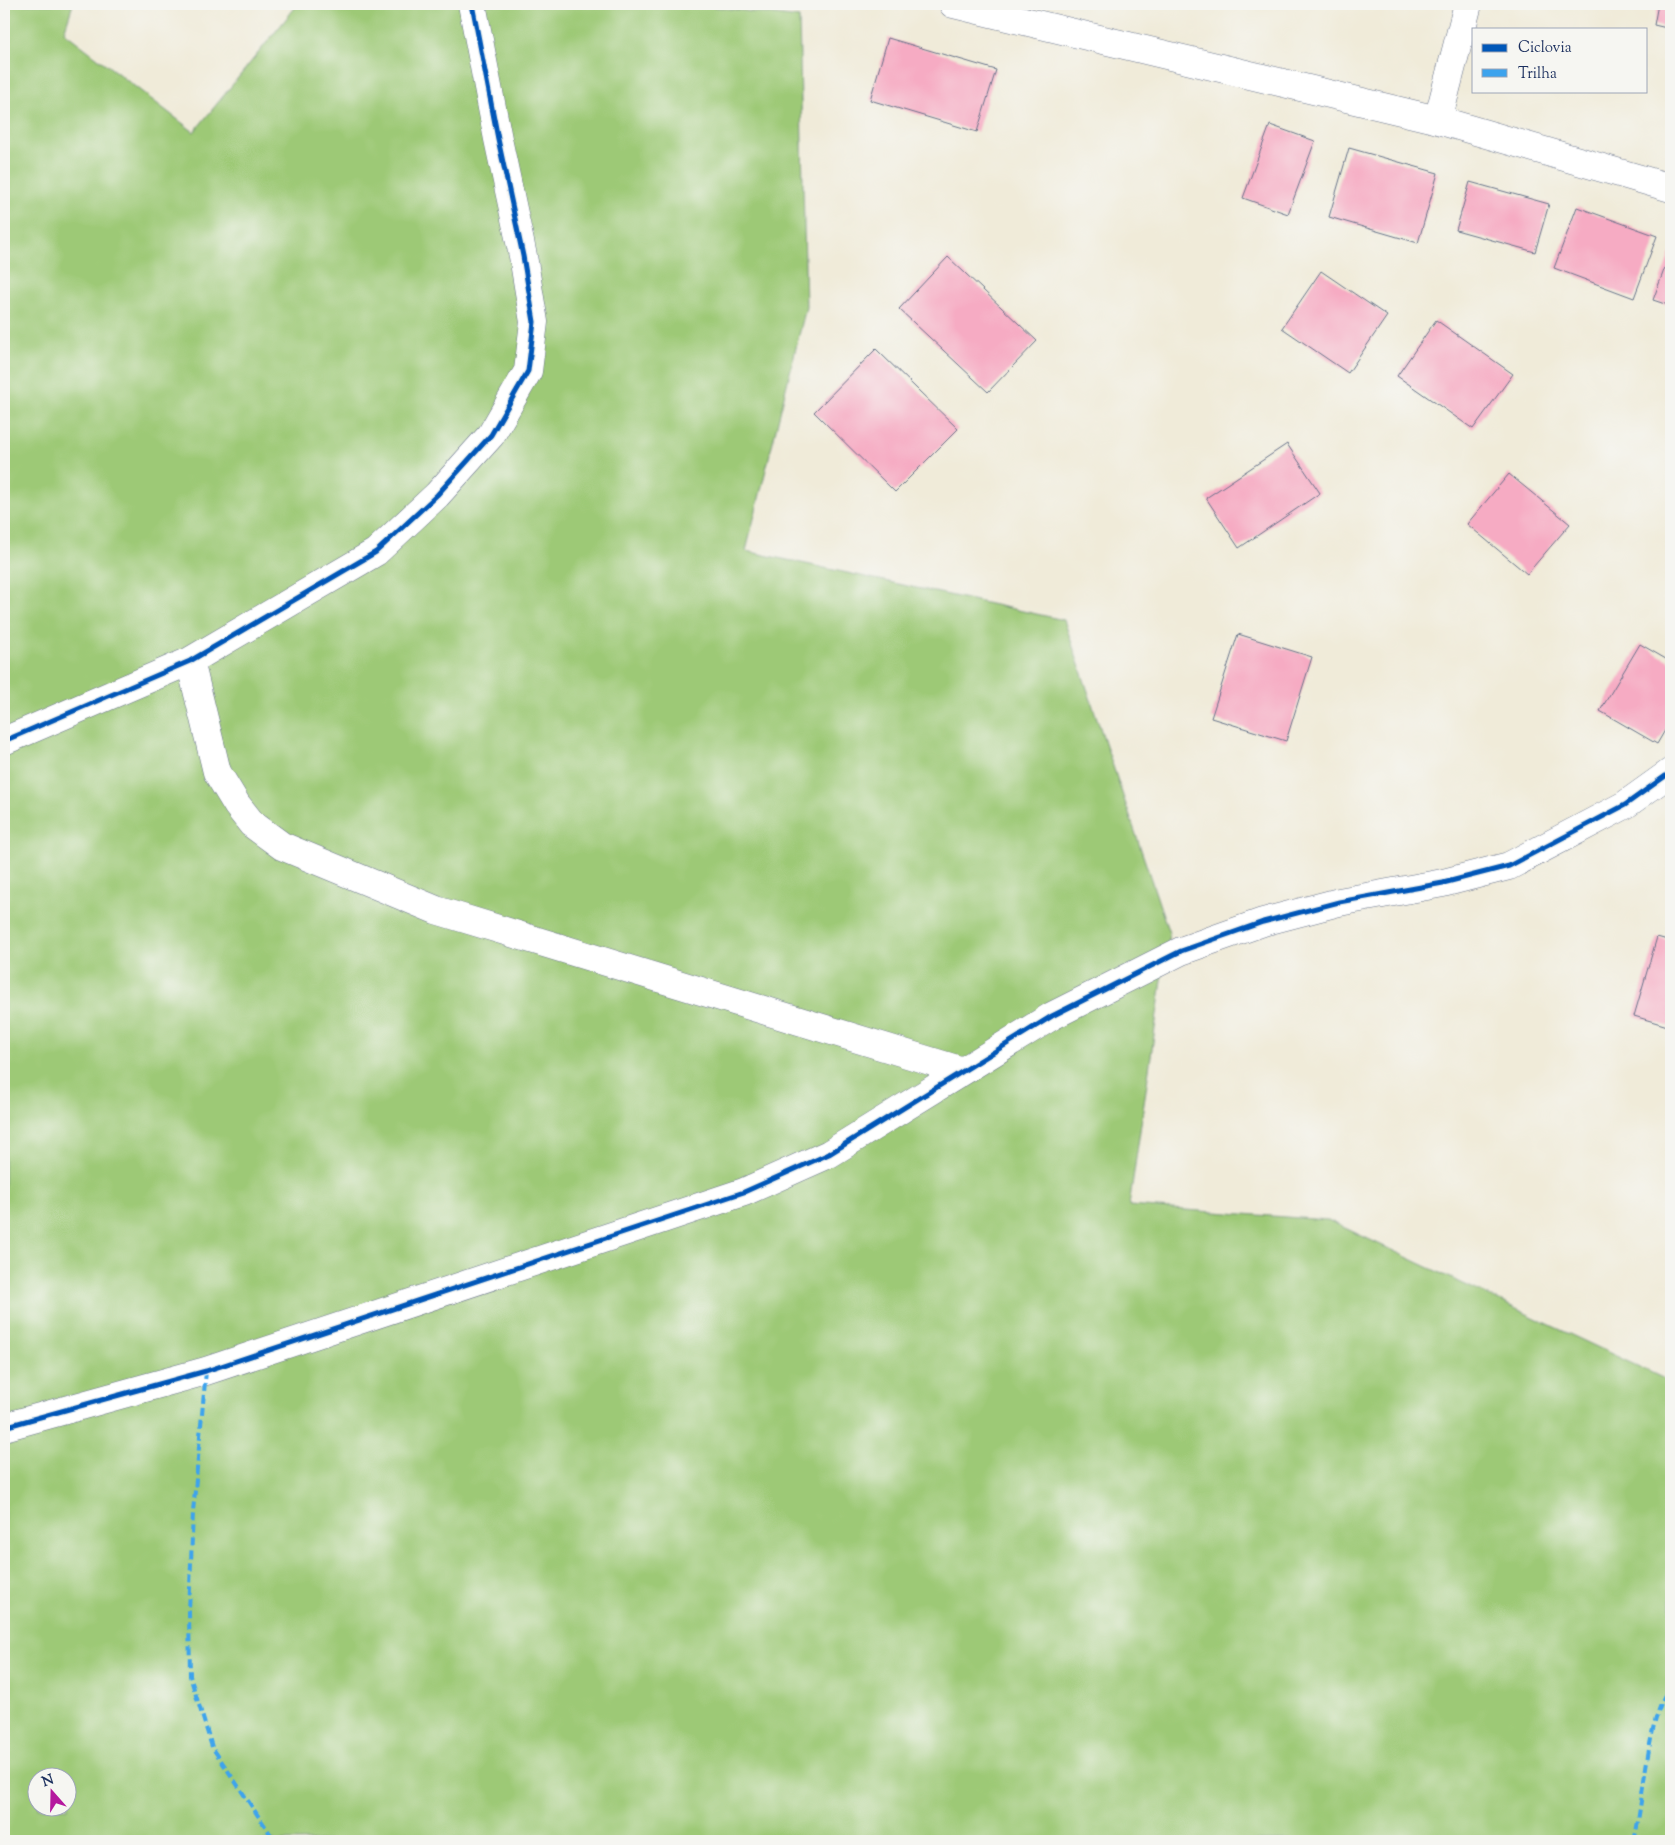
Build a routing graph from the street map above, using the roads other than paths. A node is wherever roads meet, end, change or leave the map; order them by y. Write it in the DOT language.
graph roads {
  1 [pos="472,4"];
  2 [pos="952,4"];
  3 [pos="1468,4"];
  4 [pos="1438,120"];
  5 [pos="1671,188"];
  6 [pos="190,661"];
  7 [pos="4,741"];
  8 [pos="1671,772"];
  9 [pos="963,1071"];
  10 [pos="4,1427"];
  1 -- 6 [label="street"];
  2 -- 4 [label="street"];
  3 -- 4 [label="street"];
  4 -- 5 [label="street"];
  6 -- 7 [label="street"];
  6 -- 9 [label="street"];
  8 -- 9 [label="street"];
  9 -- 10 [label="street"];
}
